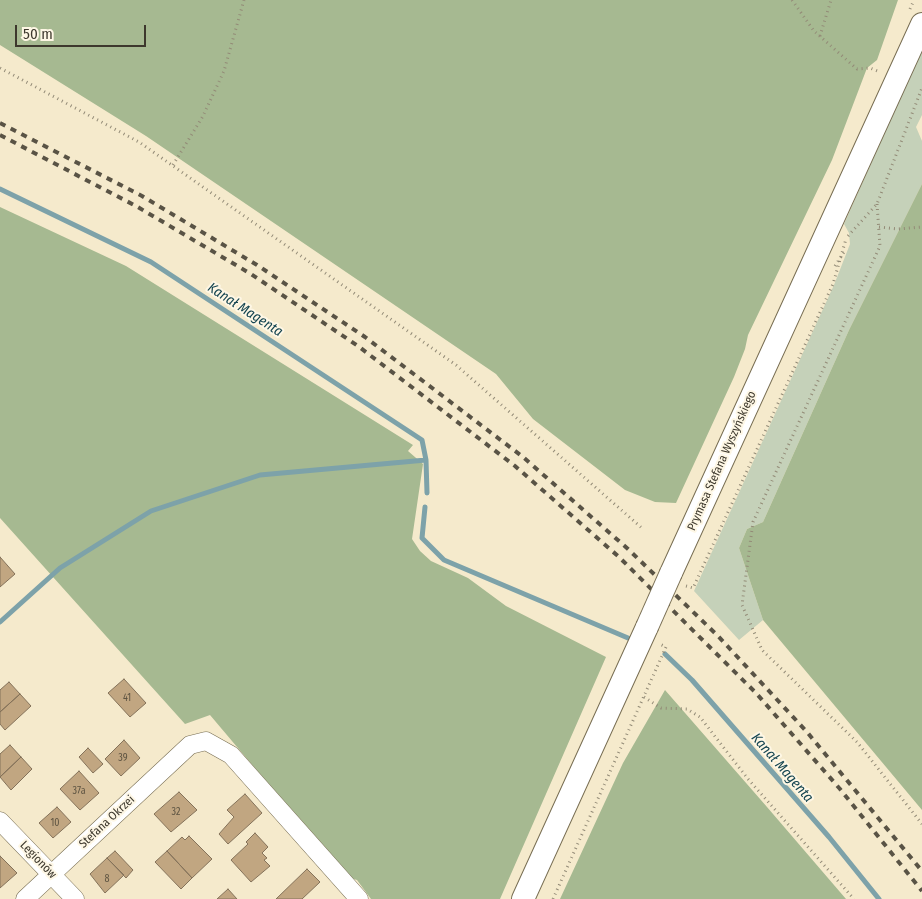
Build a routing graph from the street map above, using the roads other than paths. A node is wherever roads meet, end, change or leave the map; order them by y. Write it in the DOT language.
graph roads {
  1 [pos="922,24"];
  2 [pos="0,821"];
  3 [pos="51,874"];
  4 [pos="24,899"];
  5 [pos="75,899"];
  6 [pos="359,899"];
  7 [pos="523,899"];
  1 -- 7 [label="main road, Prymasa Stefana Wyszyńskiego, bridge"];
  2 -- 3 [label="street, Legionów"];
  3 -- 4 [label="street, Stefana Okrzei"];
  3 -- 5 [label="street, Legionów"];
  3 -- 6 [label="street, Stefana Okrzei"];
}
